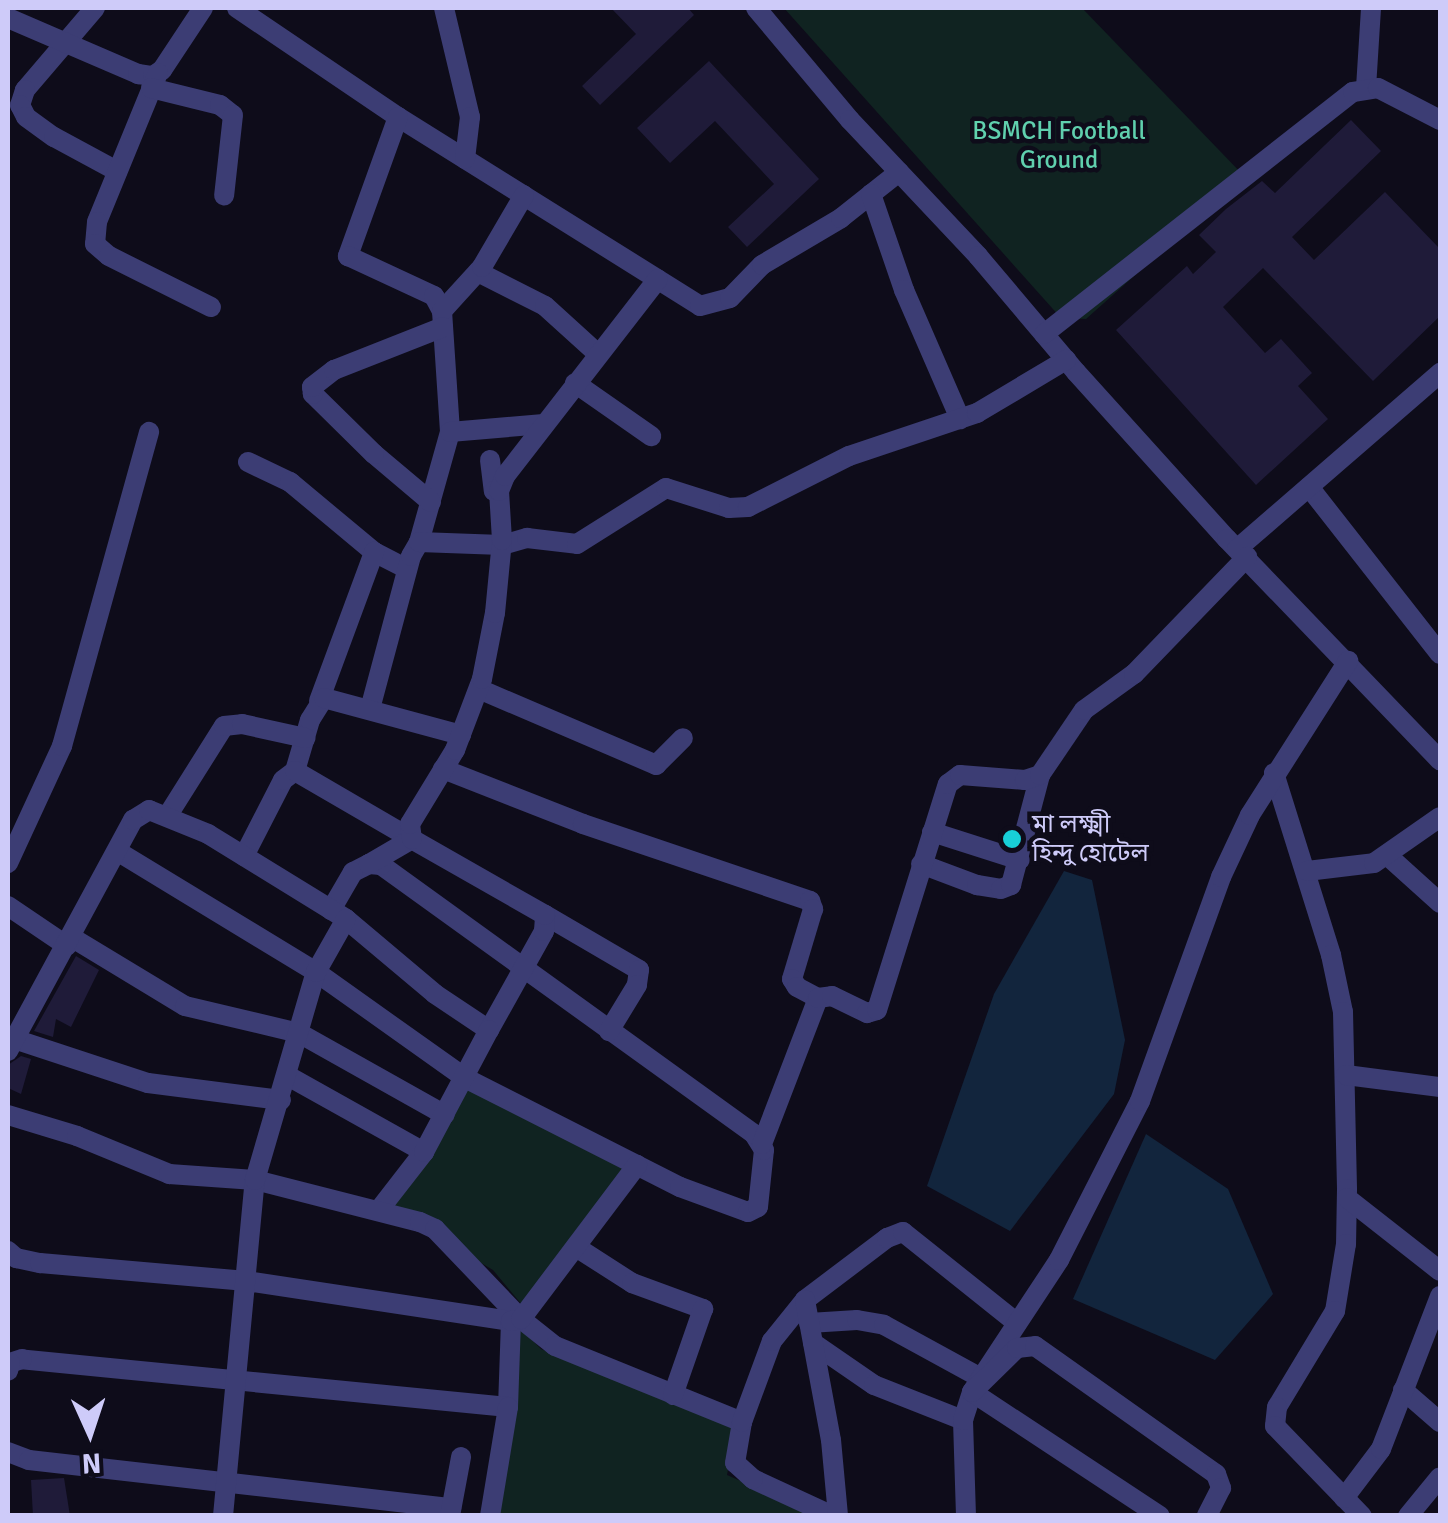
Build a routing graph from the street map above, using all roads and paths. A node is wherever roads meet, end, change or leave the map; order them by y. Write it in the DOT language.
graph roads {
  1 [pos="95,8"];
  2 [pos="203,8"];
  3 [pos="238,8"];
  4 [pos="444,8"];
  5 [pos="756,8"];
  6 [pos="1371,8"];
  7 [pos="8,18"];
  8 [pos="65,42"];
  9 [pos="154,81"];
  10 [pos="1366,88"];
  11 [pos="398,117"];
  12 [pos="1440,120"];
  13 [pos="465,159"];
  14 [pos="117,171"];
  15 [pos="898,172"];
  16 [pos="871,194"];
  17 [pos="224,196"];
  18 [pos="524,196"];
  19 [pos="478,272"];
  20 [pos="658,279"];
  21 [pos="211,307"];
  22 [pos="443,319"];
  23 [pos="1044,334"];
  24 [pos="598,354"];
  25 [pos="1066,360"];
  26 [pos="1440,373"];
  27 [pos="575,383"];
  28 [pos="960,419"];
  29 [pos="544,424"];
  30 [pos="149,432"];
  31 [pos="450,432"];
  32 [pos="650,436"];
  33 [pos="490,460"];
  34 [pos="248,462"];
  35 [pos="1310,486"];
  36 [pos="499,490"];
  37 [pos="431,502"];
  38 [pos="419,542"];
  39 [pos="502,546"];
  40 [pos="374,552"];
  41 [pos="1242,553"];
  42 [pos="408,569"];
  43 [pos="1440,654"];
  44 [pos="1348,661"];
  45 [pos="479,688"];
  46 [pos="319,701"];
  47 [pos="370,709"];
  48 [pos="462,735"];
  49 [pos="305,738"];
  50 [pos="683,738"];
  51 [pos="1440,760"];
  52 [pos="443,769"];
  53 [pos="295,771"];
  54 [pos="1274,772"];
  55 [pos="1040,776"];
  56 [pos="168,815"];
  57 [pos="1440,817"];
  58 [pos="932,832"];
  59 [pos="412,839"];
  60 [pos="117,851"];
  61 [pos="244,856"];
  62 [pos="1388,856"];
  63 [pos="1020,860"];
  64 [pos="8,863"];
  65 [pos="369,864"];
  66 [pos="921,864"];
  67 [pos="1307,871"];
  68 [pos="1440,903"];
  69 [pos="8,906"];
  70 [pos="339,914"];
  71 [pos="545,915"];
  72 [pos="69,941"];
  73 [pos="522,968"];
  74 [pos="316,972"];
  75 [pos="818,998"];
  76 [pos="490,1030"];
  77 [pos="609,1031"];
  78 [pos="300,1033"];
  79 [pos="9,1043"];
  80 [pos="1346,1075"];
  81 [pos="288,1076"];
  82 [pos="465,1078"];
  83 [pos="1440,1088"];
  84 [pos="281,1100"];
  85 [pos="8,1115"];
  86 [pos="445,1115"];
  87 [pos="762,1144"];
  88 [pos="424,1152"];
  89 [pos="637,1165"];
  90 [pos="255,1180"];
  91 [pos="1347,1198"];
  92 [pos="379,1210"];
  93 [pos="576,1247"];
  94 [pos="8,1250"];
  95 [pos="1440,1271"];
  96 [pos="246,1281"];
  97 [pos="805,1300"];
  98 [pos="1440,1301"];
  99 [pos="516,1320"];
  100 [pos="1018,1323"];
  101 [pos="811,1334"];
  102 [pos="10,1364"];
  103 [pos="236,1380"];
  104 [pos="977,1385"];
  105 [pos="1403,1390"];
  106 [pos="674,1395"];
  107 [pos="508,1407"];
  108 [pos="963,1420"];
  109 [pos="742,1422"];
  110 [pos="1440,1422"];
  111 [pos="9,1454"];
  112 [pos="461,1457"];
  113 [pos="1440,1478"];
  114 [pos="226,1481"];
  115 [pos="1344,1498"];
  116 [pos="450,1512"];
  117 [pos="223,1516"];
  118 [pos="490,1516"];
  119 [pos="835,1516"];
  120 [pos="966,1516"];
  121 [pos="1160,1516"];
  122 [pos="1206,1516"];
  123 [pos="1362,1516"];
  124 [pos="1408,1516"];
  1 -- 8 [label="street"];
  2 -- 9 [label="street"];
  3 -- 11 [label="street"];
  4 -- 13 [label="street"];
  5 -- 15 [label="street"];
  6 -- 10 [label="street"];
  7 -- 8 [label="street"];
  8 -- 9 [label="street"];
  8 -- 14 [label="street"];
  9 -- 14 [label="street"];
  9 -- 17 [label="street"];
  10 -- 12 [label="street"];
  10 -- 23 [label="street"];
  11 -- 13 [label="street"];
  11 -- 22 [label="street"];
  13 -- 18 [label="street"];
  14 -- 21 [label="street"];
  15 -- 16 [label="street"];
  15 -- 23 [label="street"];
  16 -- 20 [label="street"];
  16 -- 28 [label="street"];
  18 -- 19 [label="street"];
  18 -- 20 [label="street"];
  19 -- 22 [label="street"];
  19 -- 24 [label="street"];
  20 -- 24 [label="street"];
  22 -- 31 [label="street"];
  22 -- 37 [label="street"];
  23 -- 25 [label="street"];
  24 -- 27 [label="street"];
  25 -- 28 [label="street"];
  25 -- 41 [label="street"];
  26 -- 35 [label="street"];
  27 -- 29 [label="street"];
  27 -- 32 [label="street"];
  28 -- 39 [label="street"];
  29 -- 31 [label="street"];
  29 -- 36 [label="street"];
  30 -- 64 [label="street"];
  31 -- 37 [label="street"];
  33 -- 36 [label="street"];
  34 -- 40 [label="street"];
  35 -- 41 [label="street"];
  35 -- 43 [label="street"];
  36 -- 39 [label="street"];
  37 -- 38 [label="street"];
  38 -- 39 [label="street"];
  38 -- 42 [label="street"];
  39 -- 45 [label="street"];
  40 -- 42 [label="street"];
  40 -- 46 [label="street"];
  41 -- 44 [label="street"];
  41 -- 55 [label="street"];
  42 -- 47 [label="street"];
  44 -- 51 [label="street"];
  44 -- 54 [label="street"];
  45 -- 48 [label="street"];
  45 -- 50 [label="street"];
  46 -- 47 [label="street"];
  46 -- 49 [label="street"];
  47 -- 48 [label="street"];
  48 -- 52 [label="street"];
  49 -- 53 [label="street"];
  49 -- 56 [label="street"];
  52 -- 59 [label="street"];
  52 -- 75 [label="street"];
  53 -- 59 [label="street"];
  53 -- 61 [label="street"];
  54 -- 67 [label="street"];
  54 -- 100 [label="street"];
  55 -- 58 [label="street"];
  55 -- 63 [label="street"];
  56 -- 60 [label="street"];
  56 -- 61 [label="street"];
  57 -- 62 [label="street"];
  58 -- 63 [label="street"];
  58 -- 66 [label="street"];
  59 -- 65 [label="street"];
  59 -- 71 [label="street"];
  60 -- 72 [label="street"];
  60 -- 74 [label="street"];
  61 -- 70 [label="street"];
  62 -- 67 [label="street"];
  62 -- 68 [label="street"];
  63 -- 66 [label="street"];
  65 -- 70 [label="street"];
  65 -- 73 [label="street"];
  66 -- 75 [label="street"];
  67 -- 80 [label="street"];
  69 -- 72 [label="street"];
  70 -- 74 [label="street"];
  70 -- 76 [label="street"];
  71 -- 73 [label="street"];
  71 -- 77 [label="street"];
  72 -- 78 [label="street"];
  72 -- 79 [label="street"];
  73 -- 76 [label="street"];
  73 -- 77 [label="street"];
  74 -- 78 [label="street"];
  74 -- 82 [label="street"];
  75 -- 87 [label="street"];
  76 -- 82 [label="street"];
  77 -- 87 [label="street"];
  78 -- 81 [label="street"];
  78 -- 86 [label="street"];
  79 -- 84 [label="street"];
  80 -- 83 [label="street"];
  80 -- 91 [label="street"];
  81 -- 84 [label="street"];
  81 -- 88 [label="street"];
  82 -- 86 [label="street"];
  82 -- 89 [label="street"];
  84 -- 90 [label="street"];
  85 -- 90 [label="street"];
  86 -- 88 [label="street"];
  87 -- 89 [label="street"];
  88 -- 92 [label="street"];
  89 -- 93 [label="street"];
  90 -- 92 [label="street"];
  90 -- 96 [label="street"];
  91 -- 95 [label="street"];
  91 -- 115 [label="street"];
  92 -- 99 [label="street"];
  93 -- 99 [label="street"];
  93 -- 106 [label="street"];
  94 -- 96 [label="street"];
  96 -- 99 [label="street"];
  96 -- 103 [label="street"];
  97 -- 100 [label="street"];
  97 -- 101 [label="street"];
  97 -- 109 [label="street"];
  98 -- 105 [label="street"];
  99 -- 106 [label="street"];
  99 -- 107 [label="street"];
  100 -- 104 [label="street"];
  101 -- 104 [label="street"];
  101 -- 108 [label="street"];
  101 -- 119 [label="street"];
  102 -- 103 [label="street"];
  103 -- 107 [label="street"];
  103 -- 114 [label="street"];
  104 -- 108 [label="street"];
  104 -- 121 [label="street"];
  104 -- 122 [label="street"];
  105 -- 110 [label="street"];
  105 -- 115 [label="street"];
  106 -- 109 [label="street"];
  107 -- 118 [label="street"];
  108 -- 120 [label="street"];
  109 -- 119 [label="street"];
  111 -- 114 [label="street"];
  112 -- 116 [label="street"];
  113 -- 124 [label="street"];
  114 -- 116 [label="street"];
  114 -- 117 [label="street"];
  115 -- 123 [label="street"];
}
